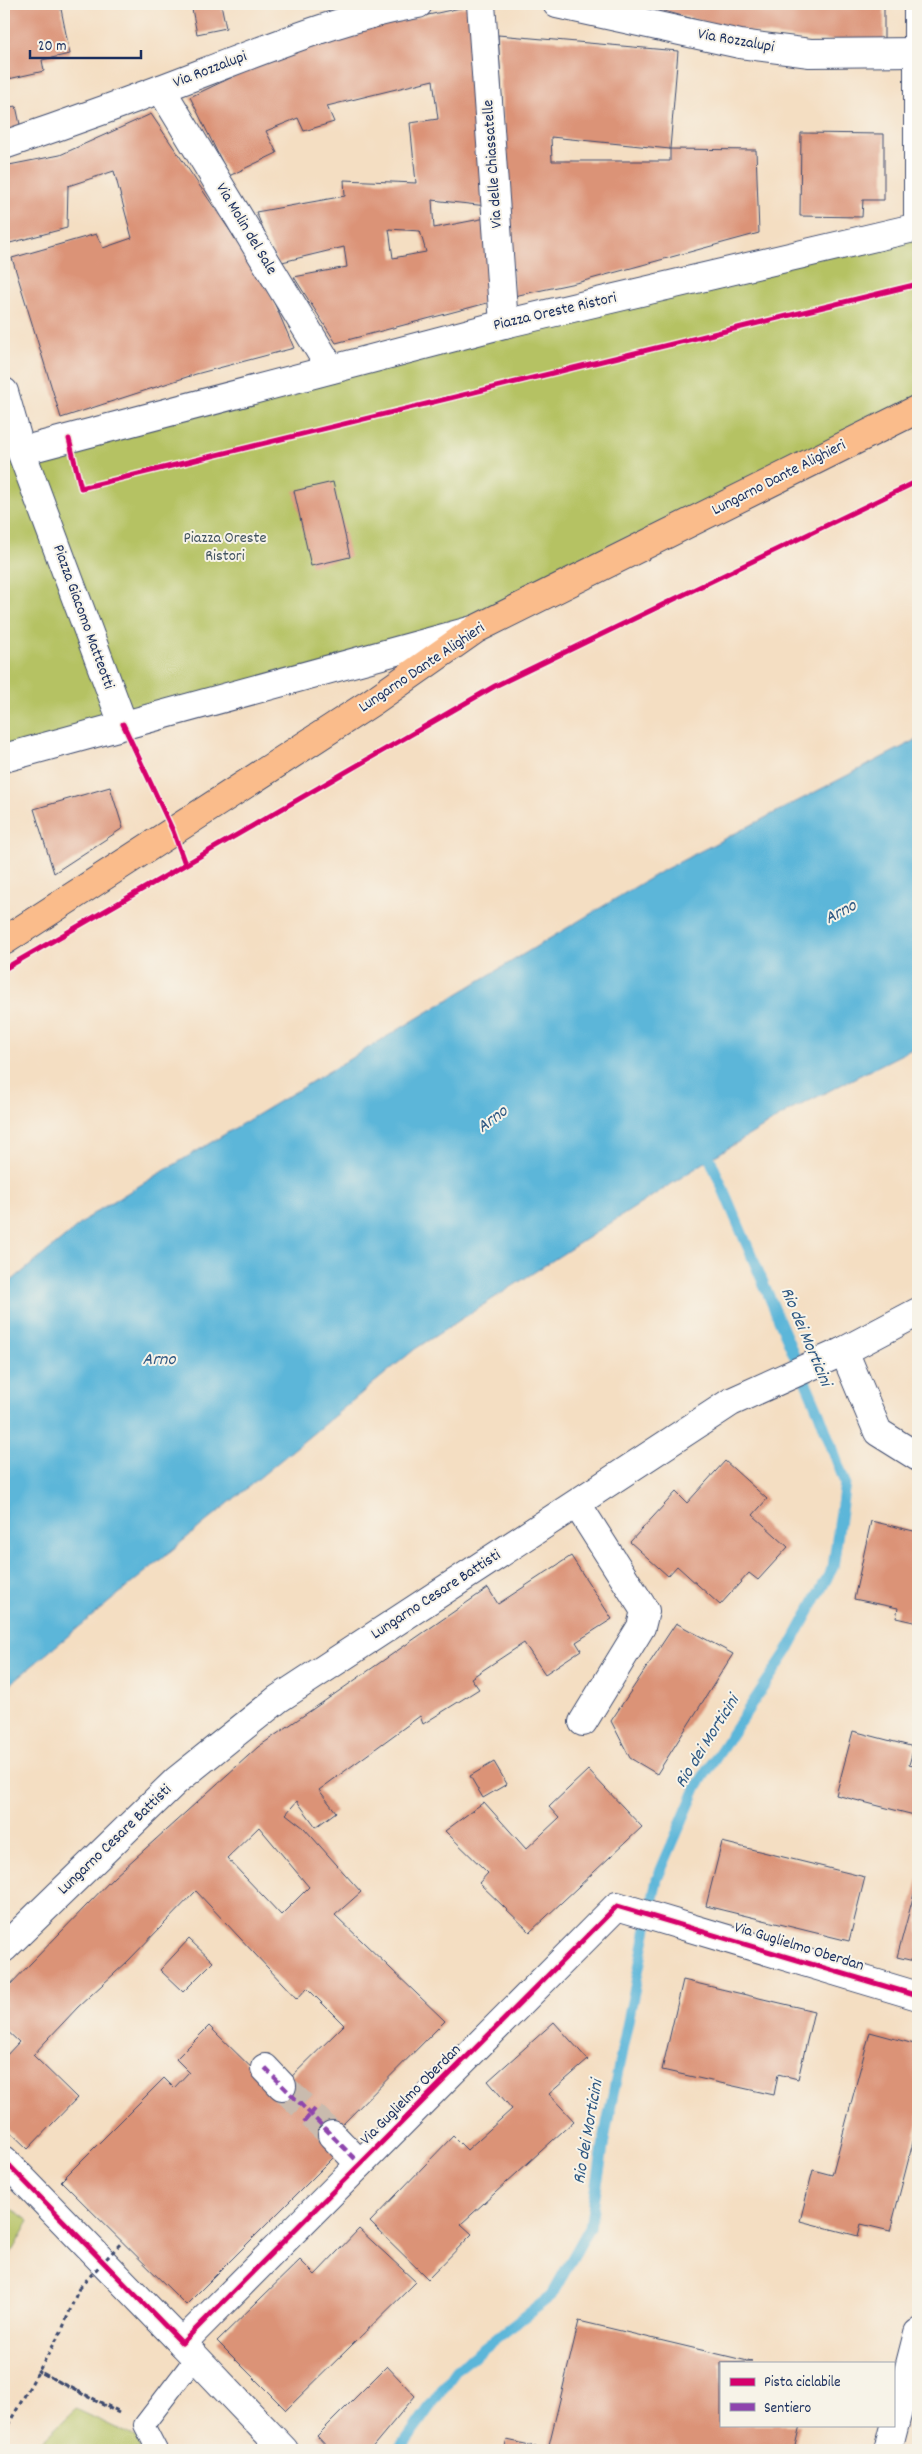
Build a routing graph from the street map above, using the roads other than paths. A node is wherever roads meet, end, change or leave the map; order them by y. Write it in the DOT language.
graph roads {
  1 [pos="418,4"];
  2 [pos="481,4"];
  3 [pos="557,4"];
  4 [pos="918,4"];
  5 [pos="918,52"];
  6 [pos="161,89"];
  7 [pos="4,144"];
  8 [pos="918,228"];
  9 [pos="504,324"];
  10 [pos="331,368"];
  11 [pos="4,392"];
  12 [pos="918,409"];
  13 [pos="20,451"];
  14 [pos="476,629"];
  15 [pos="123,724"];
  16 [pos="4,758"];
  17 [pos="4,941"];
  18 [pos="918,1312"];
  19 [pos="837,1354"];
  20 [pos="918,1457"];
  21 [pos="577,1504"];
  22 [pos="583,1722"];
  23 [pos="4,1948"];
  24 [pos="918,1996"];
  25 [pos="332,2135"];
  26 [pos="4,2160"];
  27 [pos="360,2164"];
  28 [pos="918,2333"];
  29 [pos="189,2350"];
  30 [pos="157,2450"];
  31 [pos="284,2450"];
  32 [pos="888,2450"];
  1 -- 6 [label="street, Via Rozzalupi"];
  2 -- 9 [label="street, Via delle Chiassatelle"];
  3 -- 5 [label="street, Via Rozzalupi"];
  4 -- 5 [label="street"];
  5 -- 8 [label="street"];
  6 -- 7 [label="street, Via Rozzalupi"];
  6 -- 10 [label="street, Via Molin del Sale"];
  8 -- 9 [label="street, Piazza Oreste Ristori"];
  9 -- 10 [label="street, Piazza Oreste Ristori"];
  10 -- 13 [label="street, Piazza Oreste Ristori"];
  11 -- 13 [label="street, Piazza Giacomo Matteotti"];
  12 -- 14 [label="main road, Lungarno Dante Alighieri"];
  13 -- 15 [label="street, Piazza Giacomo Matteotti"];
  14 -- 15 [label="street"];
  14 -- 17 [label="main road, Lungarno Dante Alighieri"];
  15 -- 16 [label="street"];
  18 -- 19 [label="street, Lungarno Cesare Battisti"];
  19 -- 20 [label="street"];
  19 -- 21 [label="street, Lungarno Cesare Battisti"];
  21 -- 22 [label="street"];
  21 -- 23 [label="street, Lungarno Cesare Battisti"];
  24 -- 27 [label="street, Via Guglielmo Oberdan"];
  25 -- 27 [label="street"];
  26 -- 29 [label="street"];
  27 -- 29 [label="street, Via Guglielmo Oberdan"];
  28 -- 32 [label="street"];
  29 -- 30 [label="lane"];
  29 -- 31 [label="street"];
}
